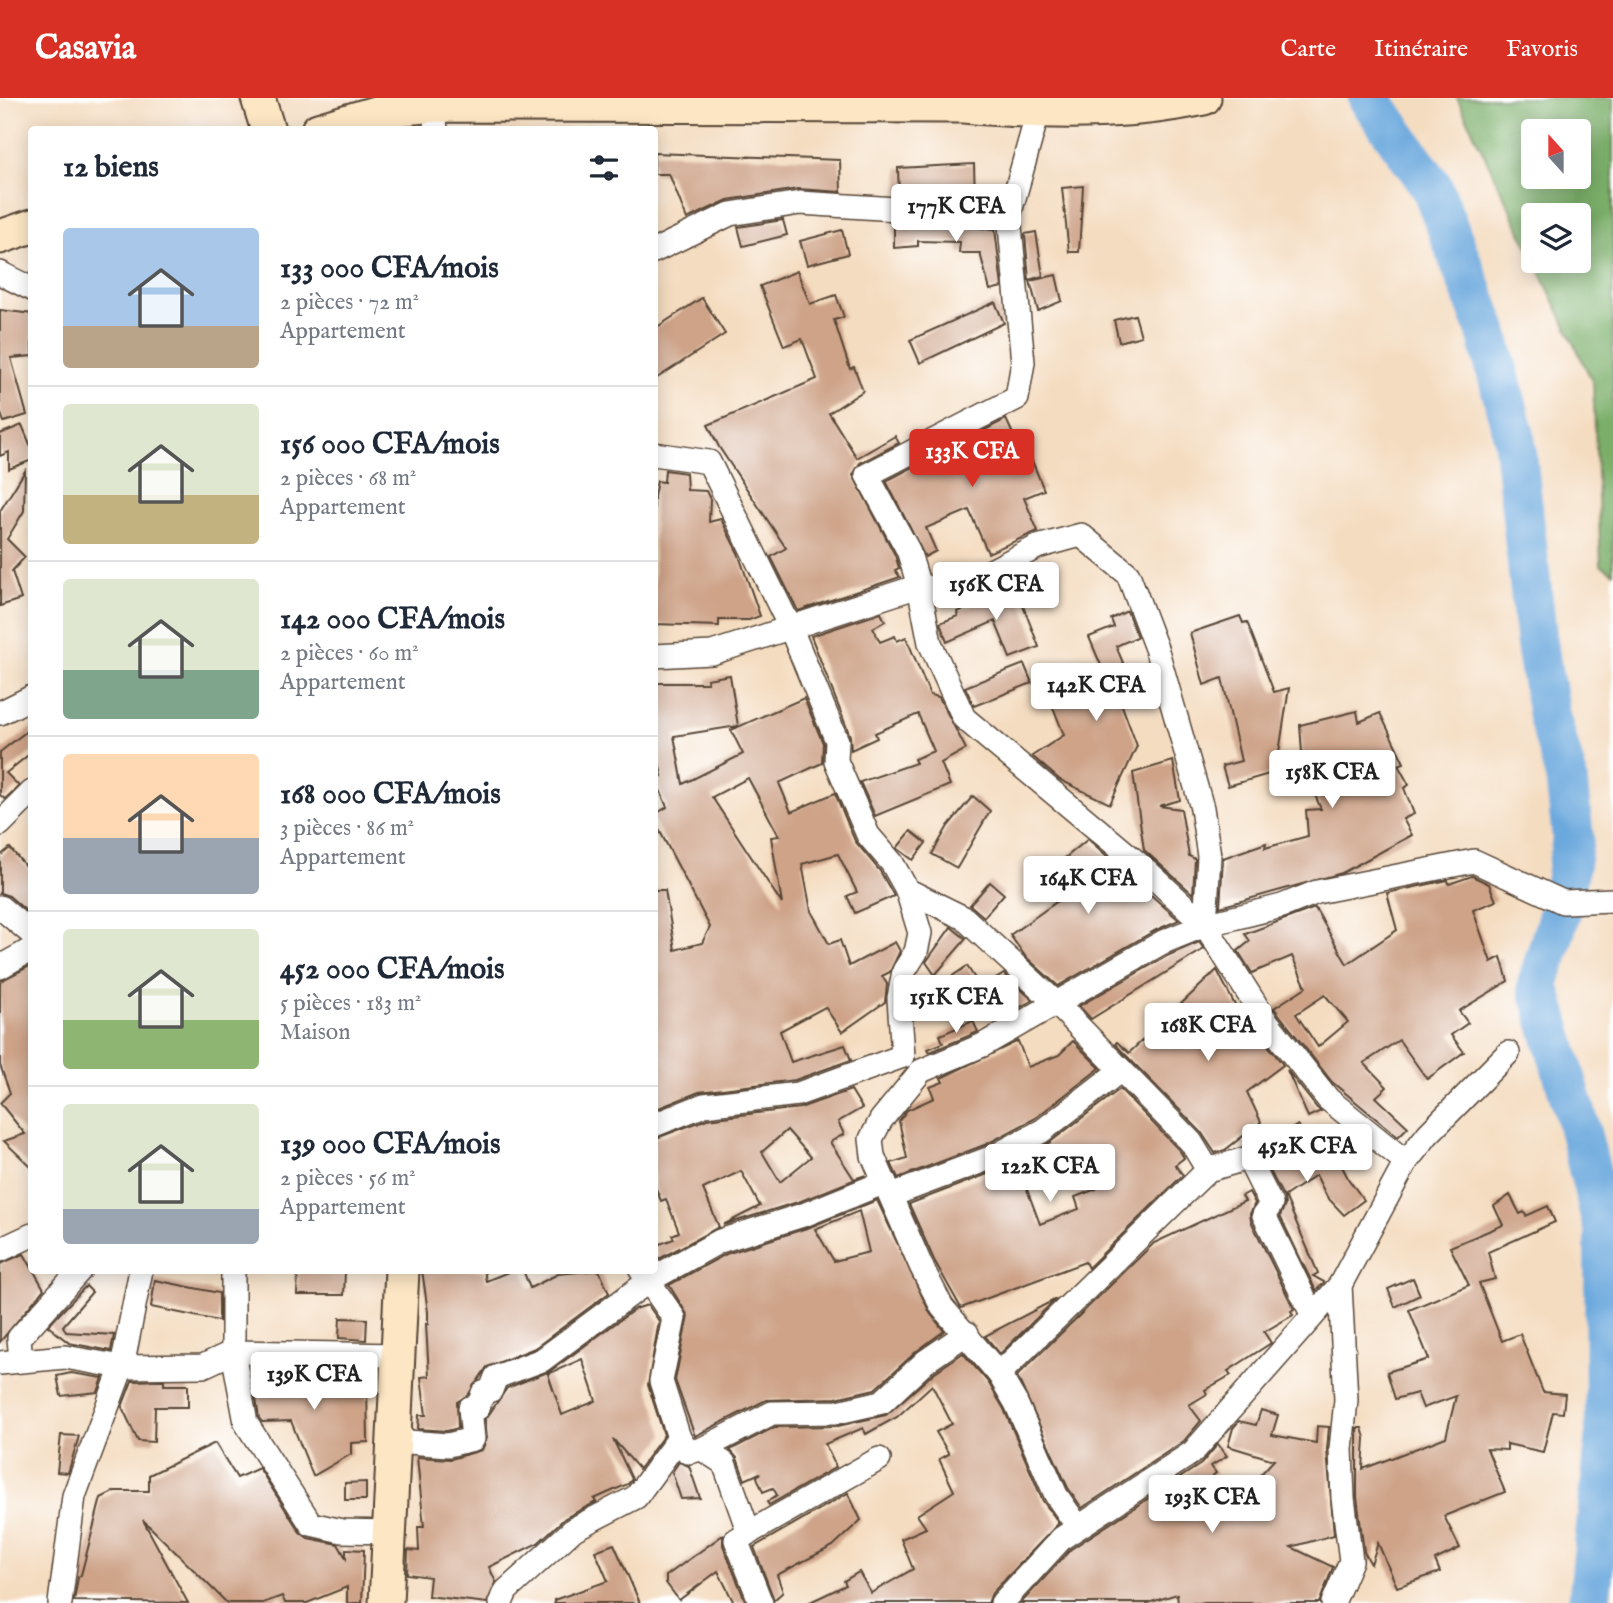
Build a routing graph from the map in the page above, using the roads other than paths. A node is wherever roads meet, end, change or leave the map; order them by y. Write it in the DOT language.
graph roads {
  1 [pos="258,98"];
  2 [pos="1204,98"];
  3 [pos="1038,112"];
  4 [pos="435,117"];
  5 [pos="267,126"];
  6 [pos="331,126"];
  7 [pos="1009,216"];
  8 [pos="28,227"];
  9 [pos="0,237"];
  10 [pos="658,249"];
  11 [pos="0,273"];
  12 [pos="28,287"];
  13 [pos="658,455"];
  14 [pos="919,586"];
  15 [pos="791,629"];
  16 [pos="658,656"];
  17 [pos="28,700"];
  18 [pos="0,713"];
  19 [pos="28,796"];
  20 [pos="0,824"];
  21 [pos="907,890"];
  22 [pos="1613,900"];
  23 [pos="0,907"];
  24 [pos="1205,925"];
  25 [pos="28,931"];
  26 [pos="28,951"];
  27 [pos="0,967"];
  28 [pos="1057,1004"];
  29 [pos="1508,1053"];
  30 [pos="904,1056"];
  31 [pos="1121,1070"];
  32 [pos="921,1071"];
  33 [pos="658,1123"];
  34 [pos="1406,1162"];
  35 [pos="1208,1170"];
  36 [pos="889,1188"];
  37 [pos="28,1238"];
  38 [pos="0,1250"];
  39 [pos="658,1269"];
  40 [pos="75,1274"];
  41 [pos="140,1274"];
  42 [pos="233,1274"];
  43 [pos="402,1274"];
  44 [pos="645,1275"];
  45 [pos="1340,1285"];
  46 [pos="1312,1314"];
  47 [pos="967,1333"];
  48 [pos="233,1352"];
  49 [pos="398,1355"];
  50 [pos="11,1361"];
  51 [pos="122,1367"];
  52 [pos="999,1374"];
  53 [pos="679,1438"];
  54 [pos="394,1441"];
  55 [pos="702,1449"];
  56 [pos="879,1459"];
  57 [pos="1078,1527"];
  58 [pos="390,1531"];
  59 [pos="749,1533"];
  60 [pos="60,1603"];
  61 [pos="386,1603"];
  62 [pos="501,1603"];
  63 [pos="761,1603"];
  64 [pos="1002,1603"];
  65 [pos="1333,1603"];
  1 -- 5 [label="street"];
  2 -- 3 [label="street"];
  3 -- 4 [label="street"];
  3 -- 7 [label="street"];
  4 -- 6 [label="street"];
  7 -- 10 [label="street"];
  7 -- 14 [label="street"];
  8 -- 9 [label="street"];
  11 -- 12 [label="street"];
  13 -- 15 [label="street"];
  14 -- 15 [label="street"];
  14 -- 24 [label="street"];
  14 -- 24 [label="street"];
  15 -- 16 [label="street"];
  15 -- 21 [label="street"];
  17 -- 18 [label="street"];
  19 -- 20 [label="street"];
  21 -- 28 [label="street"];
  21 -- 30 [label="street"];
  22 -- 24 [label="street"];
  23 -- 25 [label="street"];
  24 -- 28 [label="street"];
  24 -- 34 [label="street"];
  26 -- 27 [label="street"];
  28 -- 31 [label="street"];
  28 -- 32 [label="street"];
  29 -- 34 [label="street"];
  30 -- 32 [label="street"];
  30 -- 33 [label="street"];
  31 -- 35 [label="street"];
  31 -- 36 [label="street"];
  32 -- 36 [label="street"];
  34 -- 45 [label="street"];
  35 -- 46 [label="street"];
  35 -- 52 [label="street"];
  36 -- 39 [label="street"];
  36 -- 47 [label="street"];
  37 -- 38 [label="street"];
  40 -- 50 [label="street"];
  41 -- 51 [label="street"];
  42 -- 48 [label="street"];
  43 -- 49 [label="street"];
  44 -- 53 [label="street"];
  44 -- 54 [label="street"];
  45 -- 46 [label="street"];
  45 -- 65 [label="street"];
  46 -- 57 [label="street"];
  47 -- 52 [label="street"];
  47 -- 55 [label="street"];
  48 -- 49 [label="street"];
  48 -- 51 [label="street"];
  48 -- 58 [label="street"];
  49 -- 54 [label="street"];
  50 -- 51 [label="street"];
  51 -- 60 [label="street"];
  52 -- 57 [label="street"];
  53 -- 55 [label="street"];
  53 -- 62 [label="street"];
  54 -- 58 [label="street"];
  55 -- 59 [label="street"];
  56 -- 59 [label="street"];
  57 -- 64 [label="street"];
  58 -- 61 [label="street"];
  59 -- 63 [label="street"];
}
